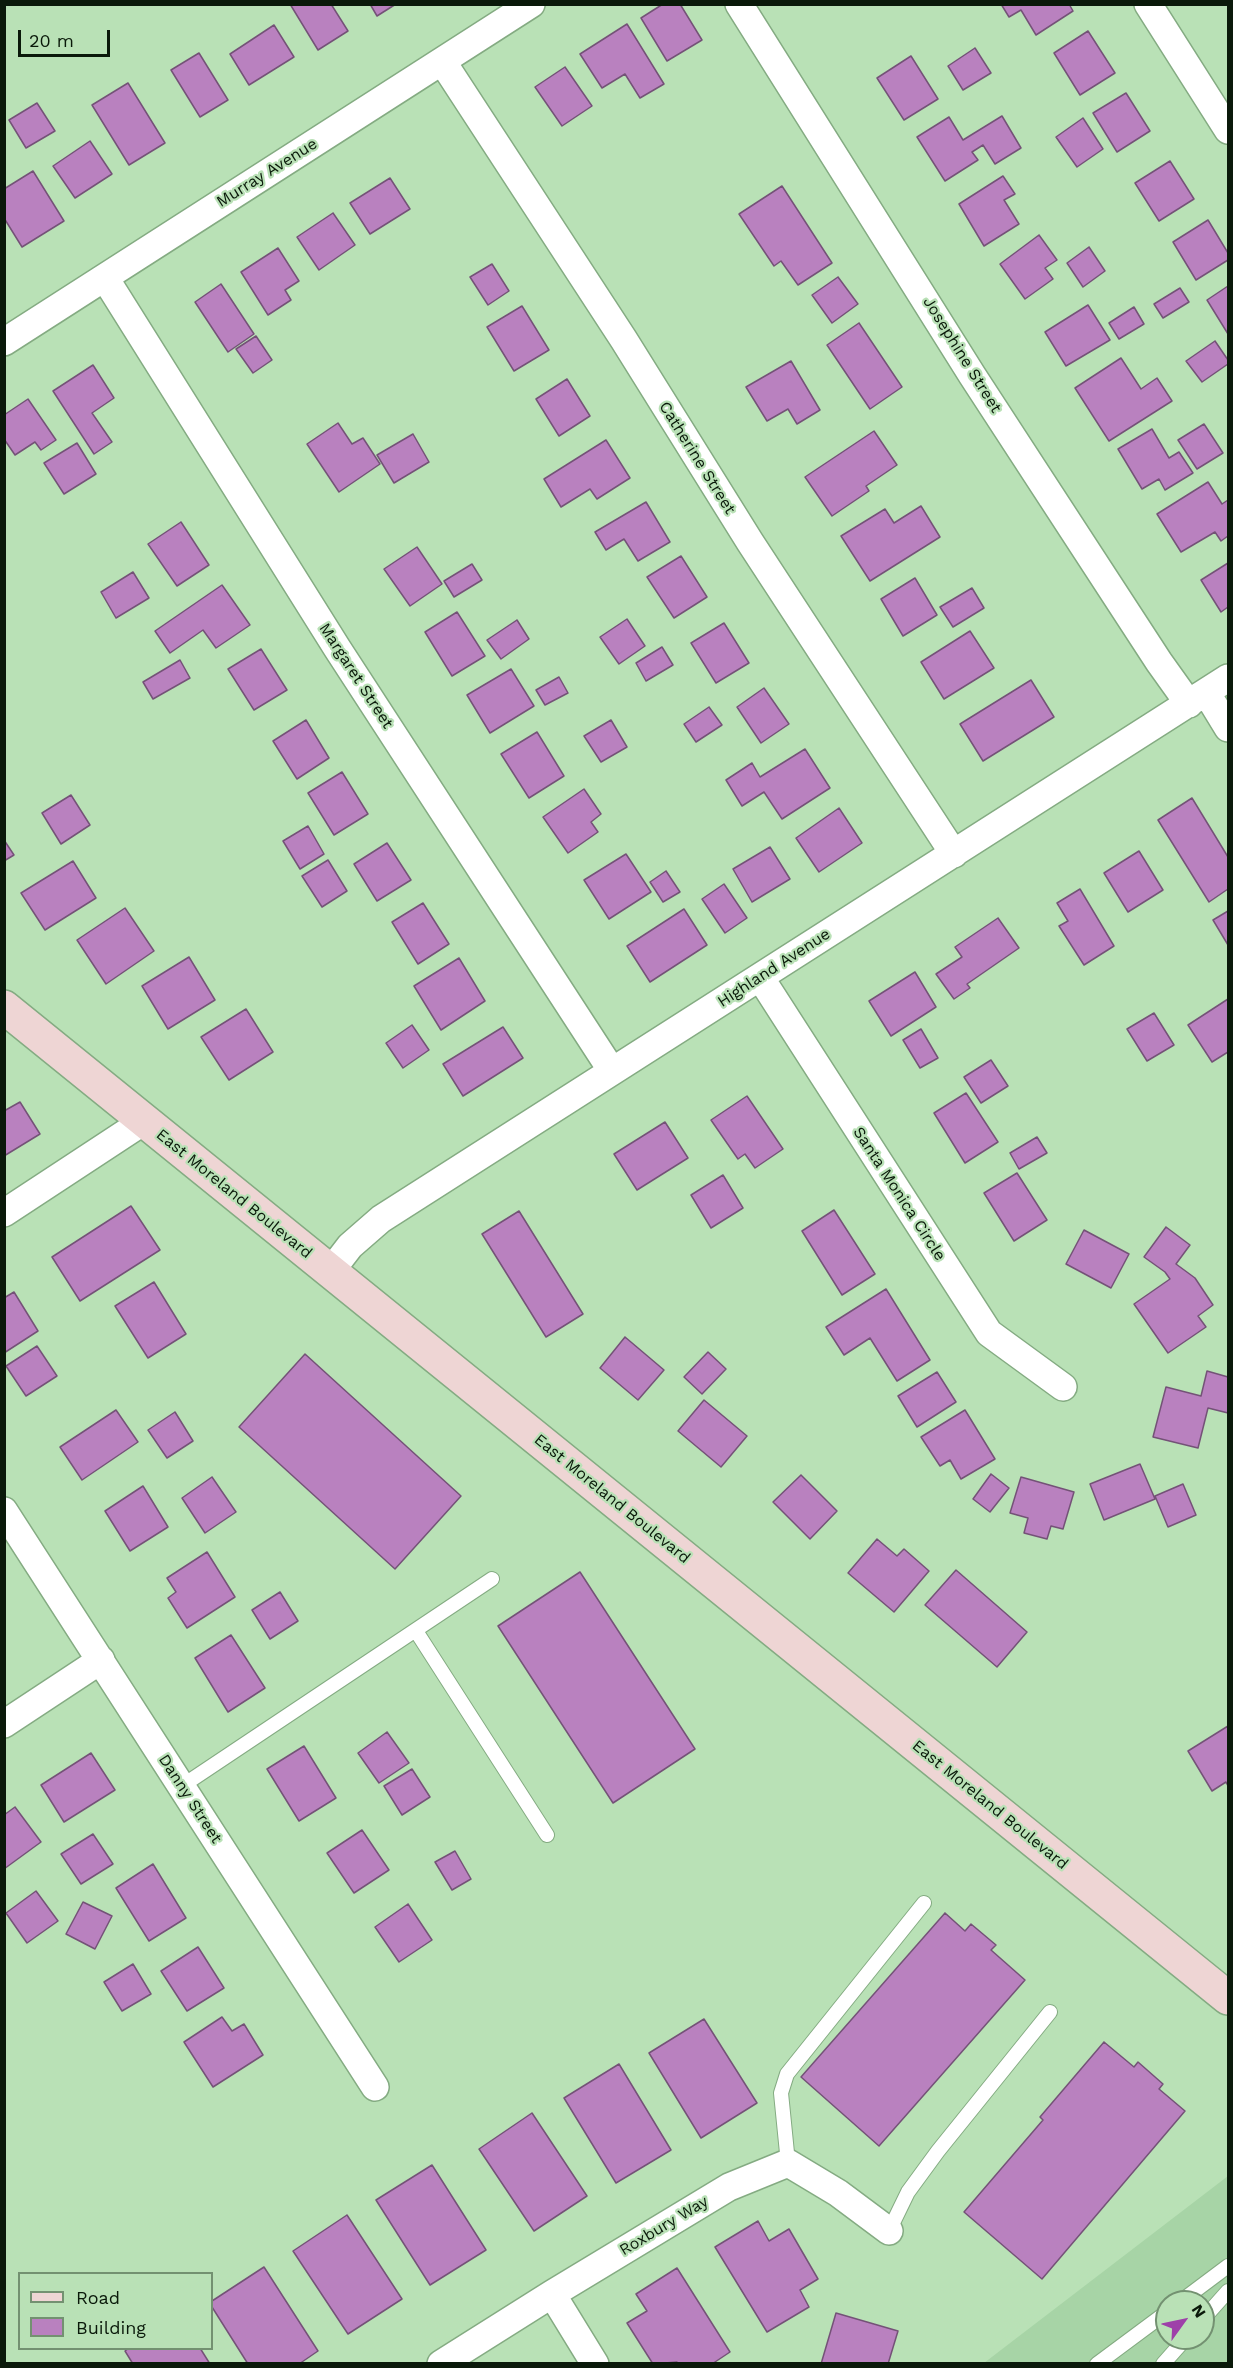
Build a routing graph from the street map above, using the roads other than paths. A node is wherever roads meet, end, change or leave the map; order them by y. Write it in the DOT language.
graph roads {
  1 [pos="531,4"];
  2 [pos="739,4"];
  3 [pos="1148,4"];
  4 [pos="442,61"];
  5 [pos="1228,130"];
  6 [pos="105,278"];
  7 [pos="4,342"];
  8 [pos="1208,691"];
  9 [pos="1228,728"];
  10 [pos="954,854"];
  11 [pos="760,977"];
  12 [pos="4,1007"];
  13 [pos="612,1071"];
  14 [pos="144,1120"];
  15 [pos="4,1213"];
  16 [pos="330,1272"];
  17 [pos="1063,1388"];
  18 [pos="4,1511"];
  19 [pos="492,1579"];
  20 [pos="416,1631"];
  21 [pos="101,1660"];
  22 [pos="4,1724"];
  23 [pos="182,1786"];
  24 [pos="547,1835"];
  25 [pos="924,1903"];
  26 [pos="1226,1994"];
  27 [pos="1050,2012"];
  28 [pos="375,2087"];
  29 [pos="788,2163"];
  30 [pos="889,2231"];
  31 [pos="1228,2266"];
  32 [pos="1196,2290"];
  33 [pos="1228,2291"];
  34 [pos="552,2294"];
  35 [pos="1215,2306"];
  36 [pos="1155,2321"];
  37 [pos="1175,2350"];
  38 [pos="441,2364"];
  39 [pos="595,2364"];
  40 [pos="1097,2364"];
  41 [pos="1163,2364"];
  1 -- 4 [label="street, Murray Avenue"];
  2 -- 8 [label="street, Josephine Street"];
  3 -- 5 [label="street"];
  4 -- 6 [label="street, Murray Avenue"];
  4 -- 10 [label="street, Catherine Street"];
  6 -- 7 [label="street, Murray Avenue"];
  6 -- 13 [label="street, Margaret Street"];
  8 -- 9 [label="street, Josephine Street"];
  8 -- 10 [label="street, Highland Avenue"];
  10 -- 11 [label="street, Highland Avenue"];
  11 -- 13 [label="street, Highland Avenue"];
  11 -- 17 [label="street, Santa Monica Circle"];
  12 -- 14 [label="main road, East Moreland Boulevard"];
  13 -- 16 [label="street, Highland Avenue"];
  14 -- 15 [label="street"];
  14 -- 16 [label="main road, East Moreland Boulevard"];
  16 -- 26 [label="main road, East Moreland Boulevard"];
  18 -- 21 [label="street, Danny Street"];
  19 -- 20 [label="lane"];
  20 -- 23 [label="lane"];
  20 -- 24 [label="lane"];
  21 -- 22 [label="street"];
  21 -- 23 [label="street, Danny Street"];
  23 -- 28 [label="street, Danny Street"];
  25 -- 29 [label="lane"];
  27 -- 30 [label="lane"];
  29 -- 30 [label="street"];
  29 -- 34 [label="street, Roxbury Way"];
  31 -- 32 [label="lane"];
  33 -- 35 [label="lane"];
  34 -- 38 [label="street, Roxbury Way"];
  34 -- 39 [label="street"];
  36 -- 40 [label="lane"];
  37 -- 41 [label="lane"];
}
